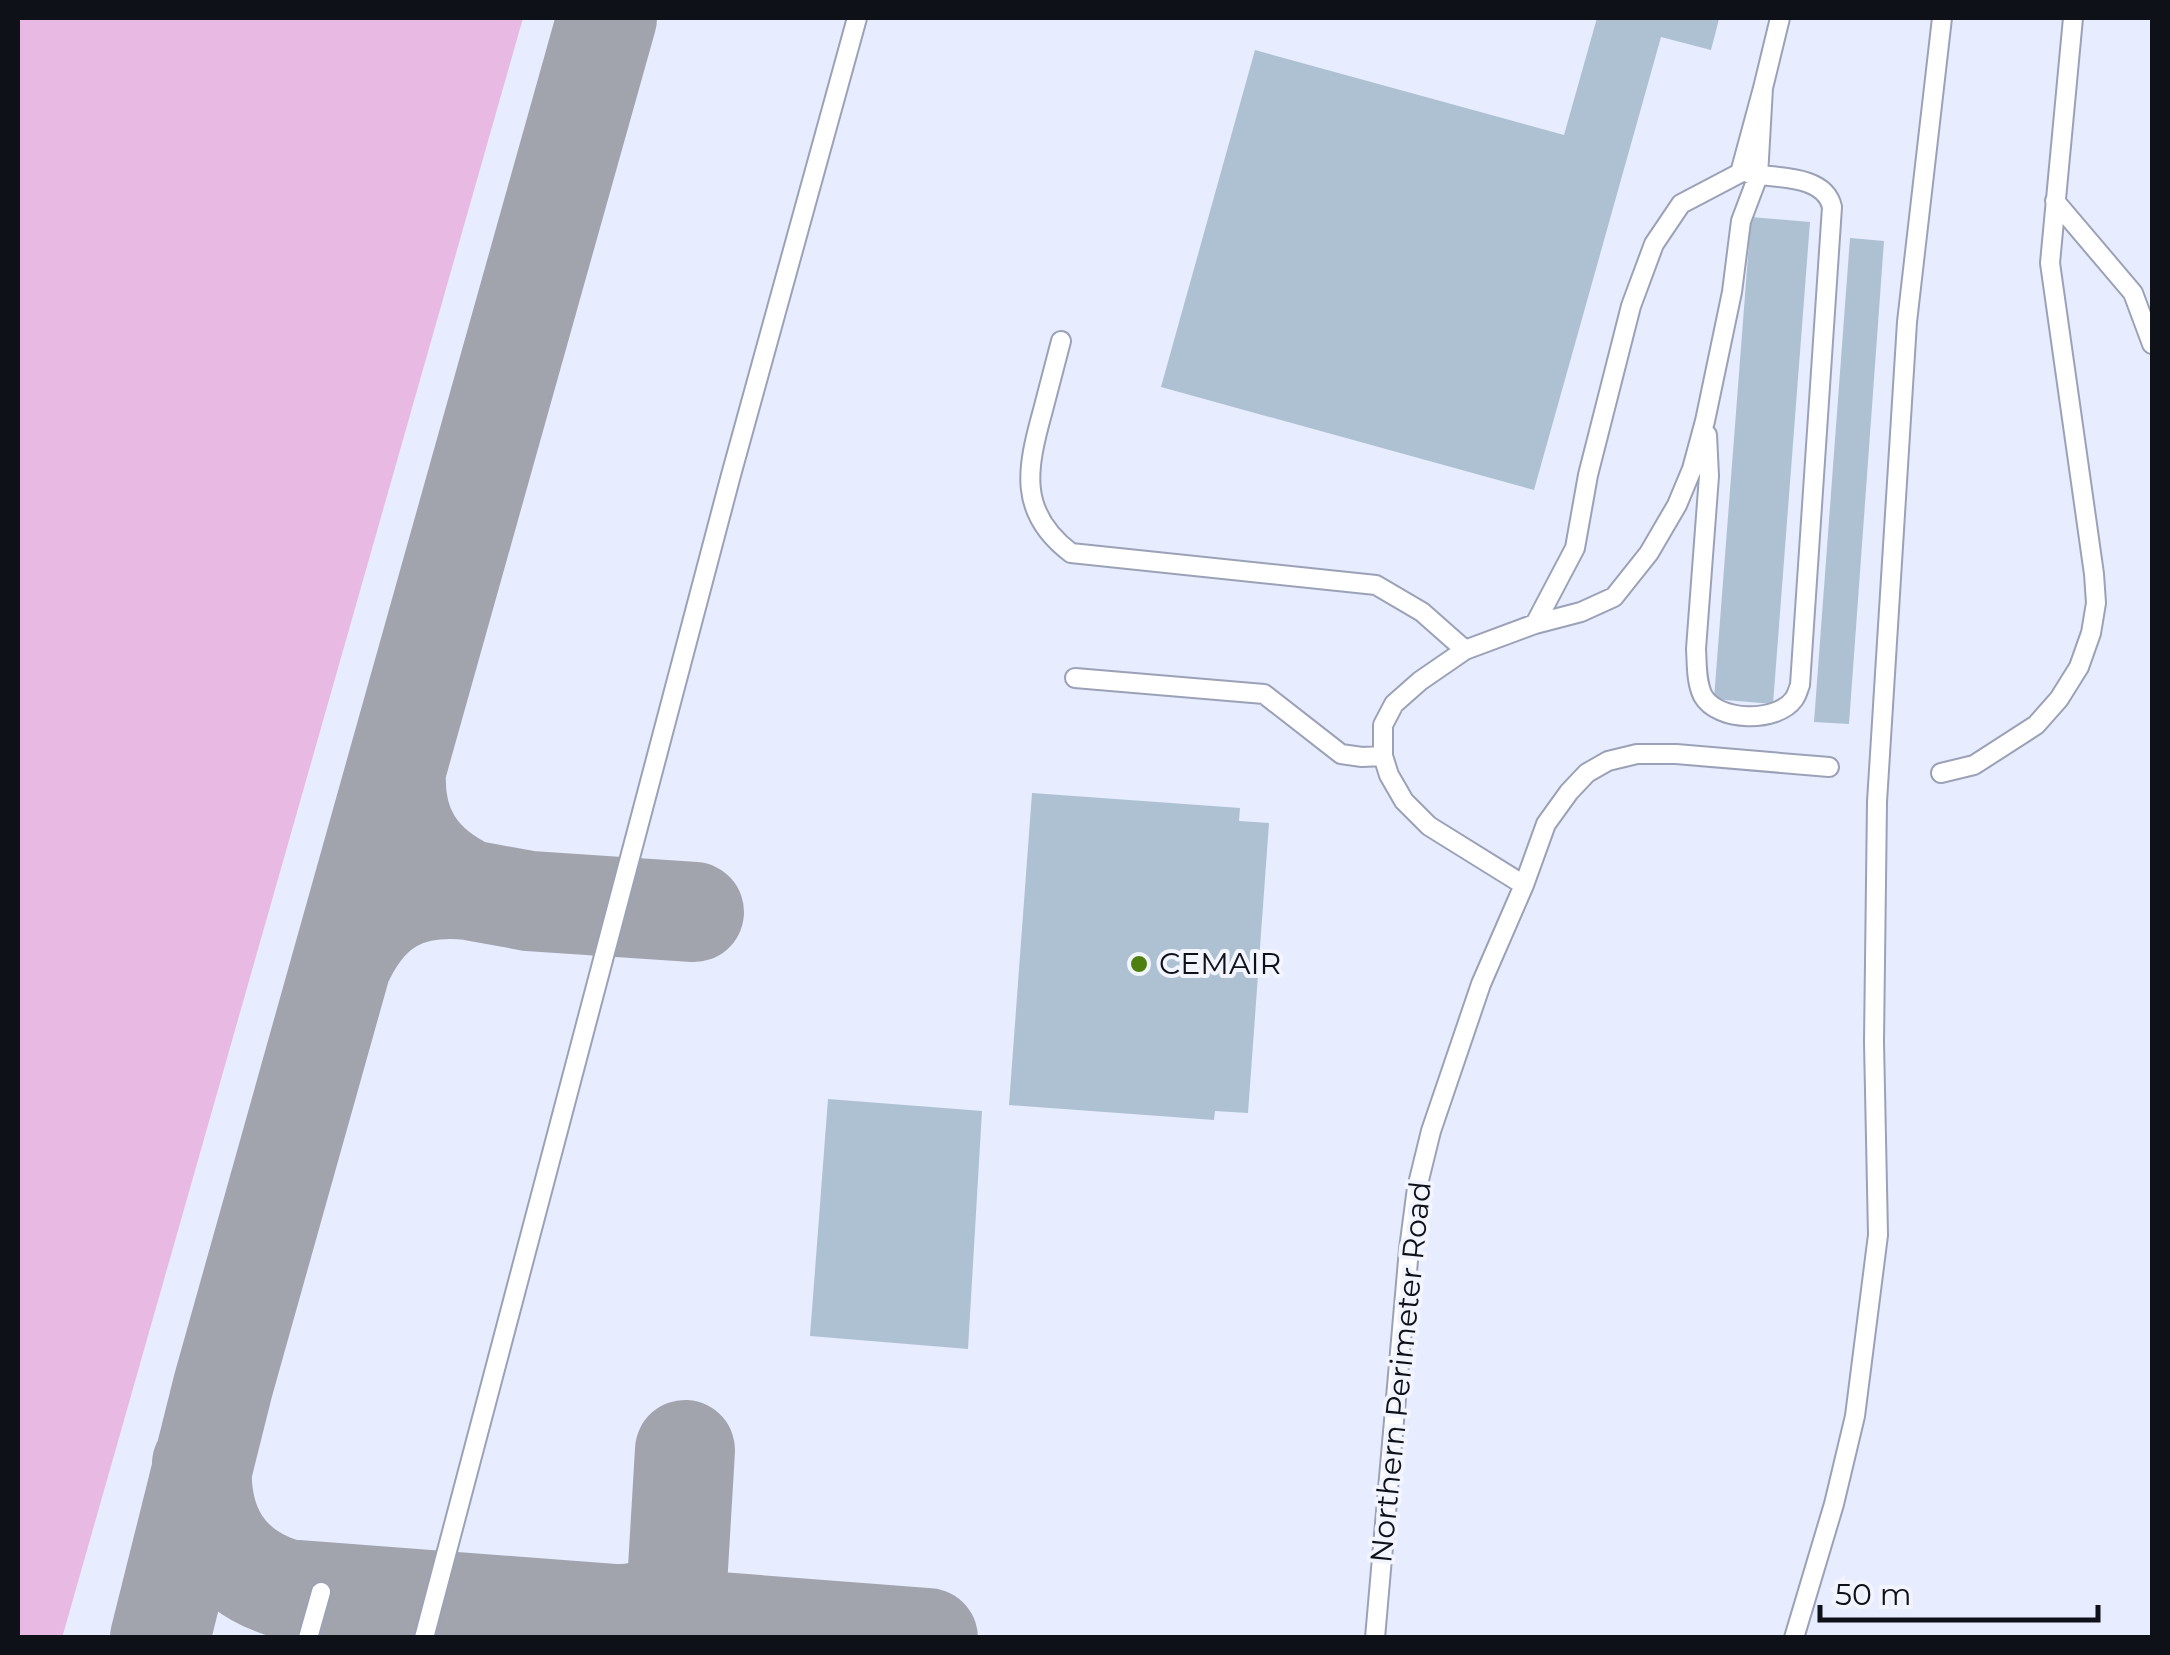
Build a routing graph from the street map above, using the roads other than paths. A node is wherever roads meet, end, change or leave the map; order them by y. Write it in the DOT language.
graph roads {
  1 [pos="857,18"];
  2 [pos="1780,18"];
  3 [pos="1942,18"];
  4 [pos="2073,18"];
  5 [pos="1749,174"];
  6 [pos="2055,202"];
  7 [pos="1061,342"];
  8 [pos="2152,344"];
  9 [pos="1706,421"];
  10 [pos="1535,624"];
  11 [pos="1465,650"];
  12 [pos="1075,678"];
  13 [pos="1383,756"];
  14 [pos="1828,767"];
  15 [pos="1941,773"];
  16 [pos="1524,885"];
  17 [pos="321,1592"];
  18 [pos="308,1638"];
  19 [pos="424,1638"];
  20 [pos="1375,1638"];
  21 [pos="1794,1638"];
  1 -- 19 [label="lane"];
  2 -- 5 [label="lane"];
  3 -- 21 [label="lane, bridge"];
  4 -- 6 [label="lane"];
  5 -- 9 [label="lane"];
  5 -- 9 [label="lane"];
  5 -- 10 [label="lane"];
  6 -- 8 [label="lane"];
  6 -- 15 [label="lane"];
  7 -- 11 [label="lane"];
  9 -- 10 [label="lane"];
  10 -- 11 [label="lane"];
  11 -- 13 [label="lane"];
  12 -- 13 [label="lane"];
  13 -- 16 [label="lane"];
  14 -- 16 [label="lane, Northern Perimeter Road"];
  16 -- 20 [label="lane, Northern Perimeter Road"];
  17 -- 18 [label="lane"];
}
